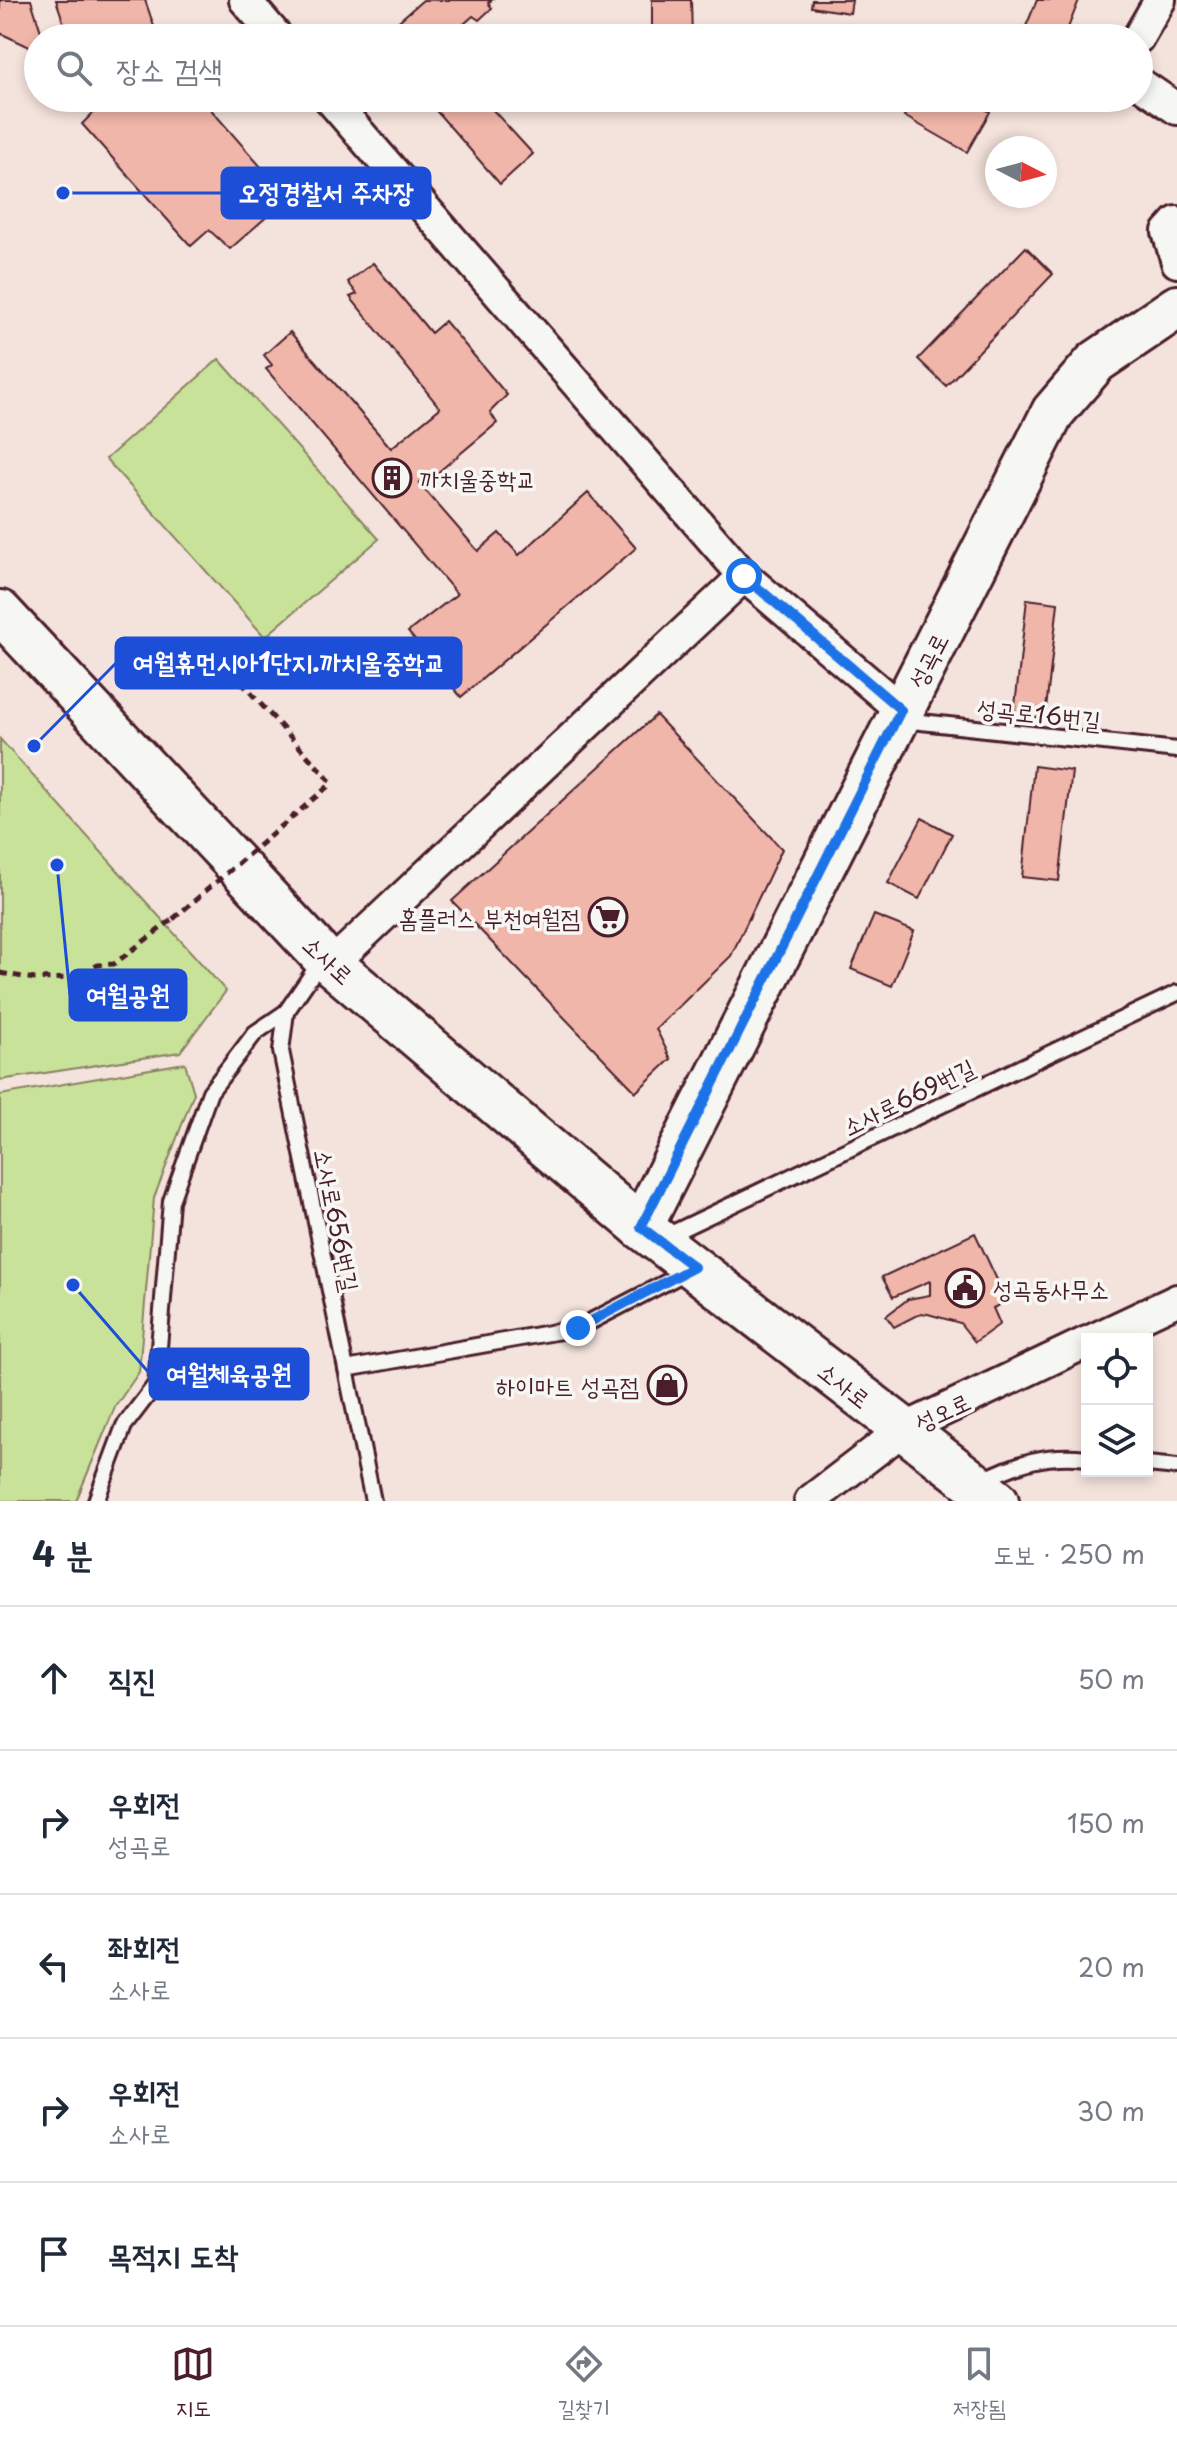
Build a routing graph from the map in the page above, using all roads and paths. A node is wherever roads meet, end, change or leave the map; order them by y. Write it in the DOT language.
graph roads {
  1 [pos="245,0"];
  2 [pos="1160,0"];
  3 [pos="266,24"];
  4 [pos="1146,24"];
  5 [pos="1153,93"];
  6 [pos="1177,109"];
  7 [pos="341,112"];
  8 [pos="1177,222"];
  9 [pos="1177,262"];
  10 [pos="1177,307"];
  11 [pos="744,576"];
  12 [pos="0,612"];
  13 [pos="241,682"];
  14 [pos="899,715"];
  15 [pos="1177,750"];
  16 [pos="328,961"];
  17 [pos="0,973"];
  18 [pos="1177,993"];
  19 [pos="286,1012"];
  20 [pos="650,1234"];
  21 [pos="694,1267"];
  22 [pos="1177,1300"];
  23 [pos="1107,1333"];
  24 [pos="1081,1345"];
  25 [pos="346,1369"];
  26 [pos="904,1429"];
  27 [pos="1081,1457"];
  28 [pos="1153,1465"];
  29 [pos="1177,1467"];
  30 [pos="986,1493"];
  31 [pos="96,1501"];
  32 [pos="373,1501"];
  33 [pos="810,1501"];
  1 -- 3 [label="street"];
  2 -- 4 [label="street"];
  5 -- 6 [label="street"];
  7 -- 11 [label="street"];
  8 -- 9 [label="street"];
  10 -- 14 [label="street, 성곡로"];
  11 -- 14 [label="street"];
  11 -- 16 [label="street"];
  12 -- 16 [label="street, 소사로"];
  13 -- 17 [label="path, bridge"];
  14 -- 15 [label="lane, 성곡로16번길"];
  14 -- 20 [label="street, 성곡로"];
  16 -- 19 [label="lane, 소사로656번길"];
  16 -- 20 [label="street, 소사로"];
  18 -- 20 [label="lane, 소사로669번길"];
  19 -- 25 [label="lane, 소사로656번길"];
  19 -- 31 [label="lane"];
  20 -- 21 [label="street, 소사로"];
  21 -- 25 [label="lane"];
  21 -- 26 [label="street, 소사로"];
  22 -- 23 [label="street"];
  24 -- 26 [label="street, 성오로"];
  25 -- 32 [label="lane, 소사로656번길"];
  26 -- 30 [label="street, 소사로"];
  26 -- 33 [label="street, 성오로"];
  27 -- 30 [label="lane"];
  28 -- 29 [label="lane"];
}
